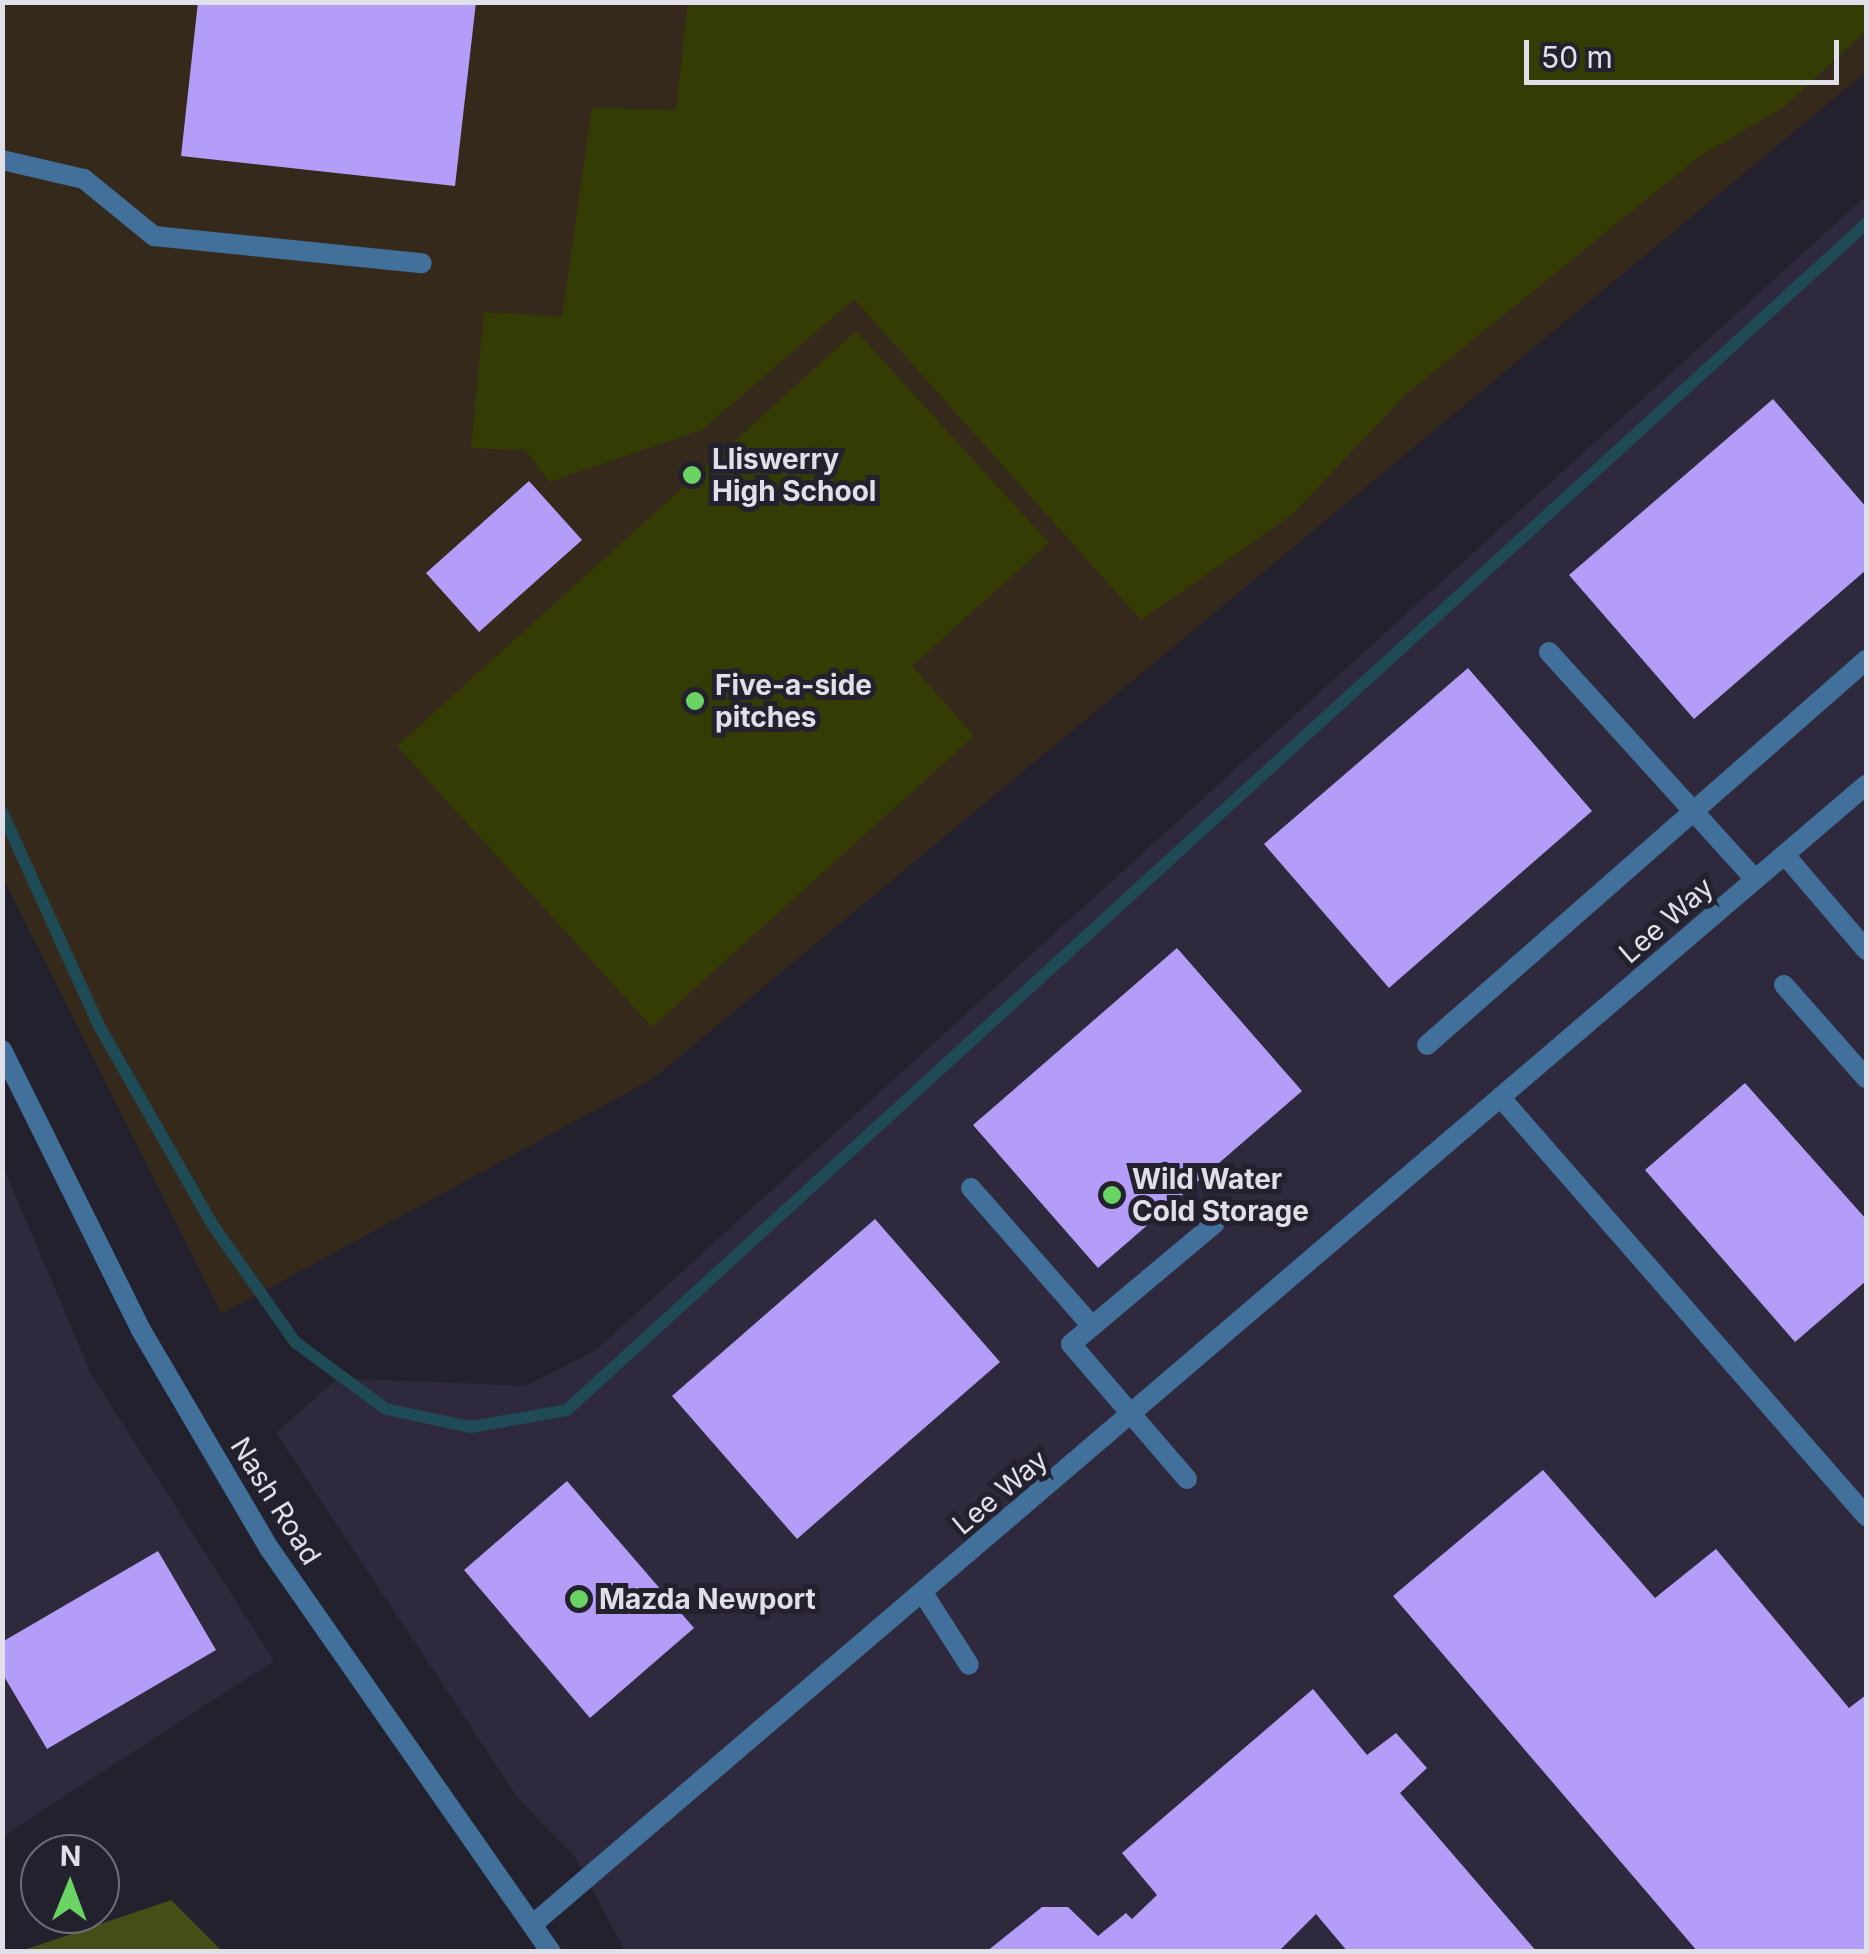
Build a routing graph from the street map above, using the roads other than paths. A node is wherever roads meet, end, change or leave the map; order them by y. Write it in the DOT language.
graph roads {
  1 [pos="2,160"];
  2 [pos="422,264"];
  3 [pos="1548,652"];
  4 [pos="1866,660"];
  5 [pos="1866,785"];
  6 [pos="1692,810"];
  7 [pos="1785,855"];
  8 [pos="1755,879"];
  9 [pos="1866,950"];
  10 [pos="1784,985"];
  11 [pos="1427,1045"];
  12 [pos="2,1050"];
  13 [pos="1866,1078"];
  14 [pos="1502,1098"];
  15 [pos="971,1188"];
  16 [pos="1214,1224"];
  17 [pos="1091,1325"];
  18 [pos="1134,1414"];
  19 [pos="1187,1479"];
  20 [pos="1866,1516"];
  21 [pos="923,1593"];
  22 [pos="969,1664"];
  23 [pos="532,1925"];
  24 [pos="551,1952"];
  1 -- 2 [label="street"];
  3 -- 6 [label="street"];
  4 -- 6 [label="street"];
  5 -- 7 [label="street, Lee Way"];
  6 -- 8 [label="street"];
  6 -- 11 [label="street"];
  7 -- 8 [label="street, Lee Way"];
  7 -- 9 [label="street"];
  8 -- 14 [label="street, Lee Way"];
  10 -- 13 [label="street"];
  12 -- 23 [label="street, Nash Road"];
  14 -- 18 [label="street, Lee Way"];
  14 -- 20 [label="street"];
  15 -- 17 [label="street"];
  16 -- 17 [label="street"];
  17 -- 18 [label="street"];
  18 -- 19 [label="street"];
  18 -- 21 [label="street, Lee Way"];
  21 -- 22 [label="street"];
  21 -- 23 [label="street, Lee Way"];
  23 -- 24 [label="street, Nash Road"];
}
